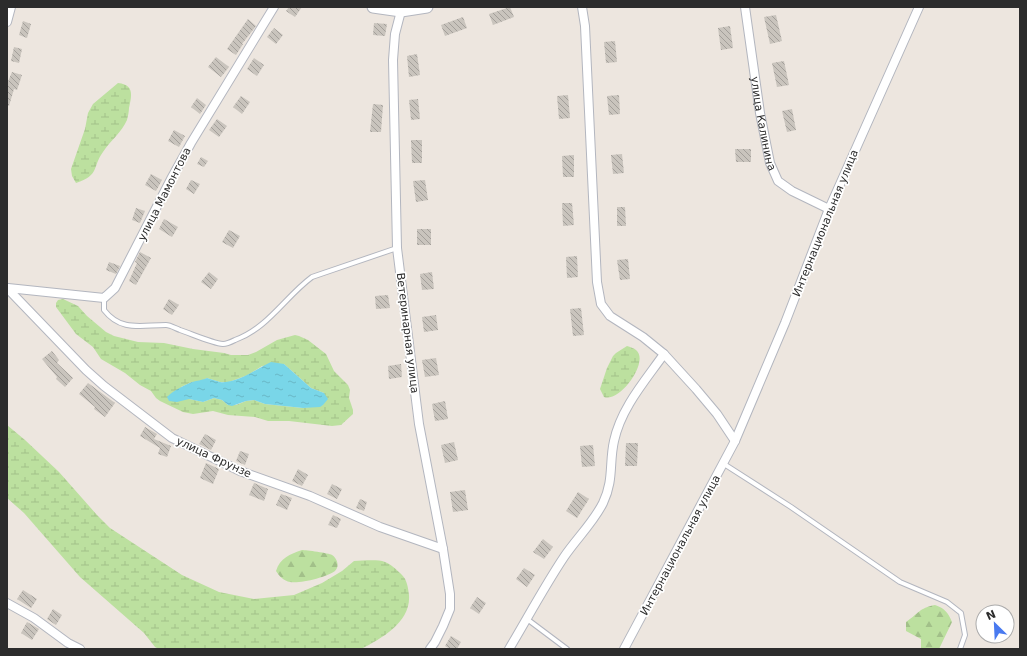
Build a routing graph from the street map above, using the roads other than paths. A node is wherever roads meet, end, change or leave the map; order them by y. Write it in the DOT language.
graph roads {
  1 [pos="11,7"];
  2 [pos="274,7"];
  3 [pos="373,7"];
  4 [pos="427,7"];
  5 [pos="582,7"];
  6 [pos="745,7"];
  7 [pos="919,7"];
  8 [pos="401,11"];
  9 [pos="7,22"];
  10 [pos="829,209"];
  11 [pos="397,248"];
  12 [pos="8,288"];
  13 [pos="104,298"];
  14 [pos="664,354"];
  15 [pos="735,441"];
  16 [pos="724,464"];
  17 [pos="443,549"];
  18 [pos="7,603"];
  19 [pos="527,619"];
  20 [pos="80,649"];
  21 [pos="430,649"];
  22 [pos="509,649"];
  23 [pos="567,649"];
  24 [pos="624,649"];
  25 [pos="960,649"];
  1 -- 9 [label="street"];
  2 -- 13 [label="street, улица Мамонтова"];
  3 -- 8 [label="street"];
  4 -- 8 [label="street"];
  5 -- 14 [label="street"];
  6 -- 10 [label="street, улица Калинина"];
  7 -- 10 [label="street, Интернациональная улица"];
  8 -- 11 [label="street, Ветеринарная улица"];
  10 -- 15 [label="street, Интернациональная улица"];
  11 -- 13 [label="lane"];
  11 -- 17 [label="street, Ветеринарная улица"];
  12 -- 13 [label="street"];
  12 -- 17 [label="street, улица Фрунзе"];
  14 -- 15 [label="street"];
  14 -- 19 [label="street"];
  15 -- 16 [label="street, Интернациональная улица"];
  16 -- 24 [label="street, Интернациональная улица"];
  16 -- 25 [label="lane"];
  17 -- 21 [label="street, Ветеринарная улица"];
  18 -- 20 [label="street"];
  19 -- 22 [label="street"];
  19 -- 23 [label="lane"];
}
